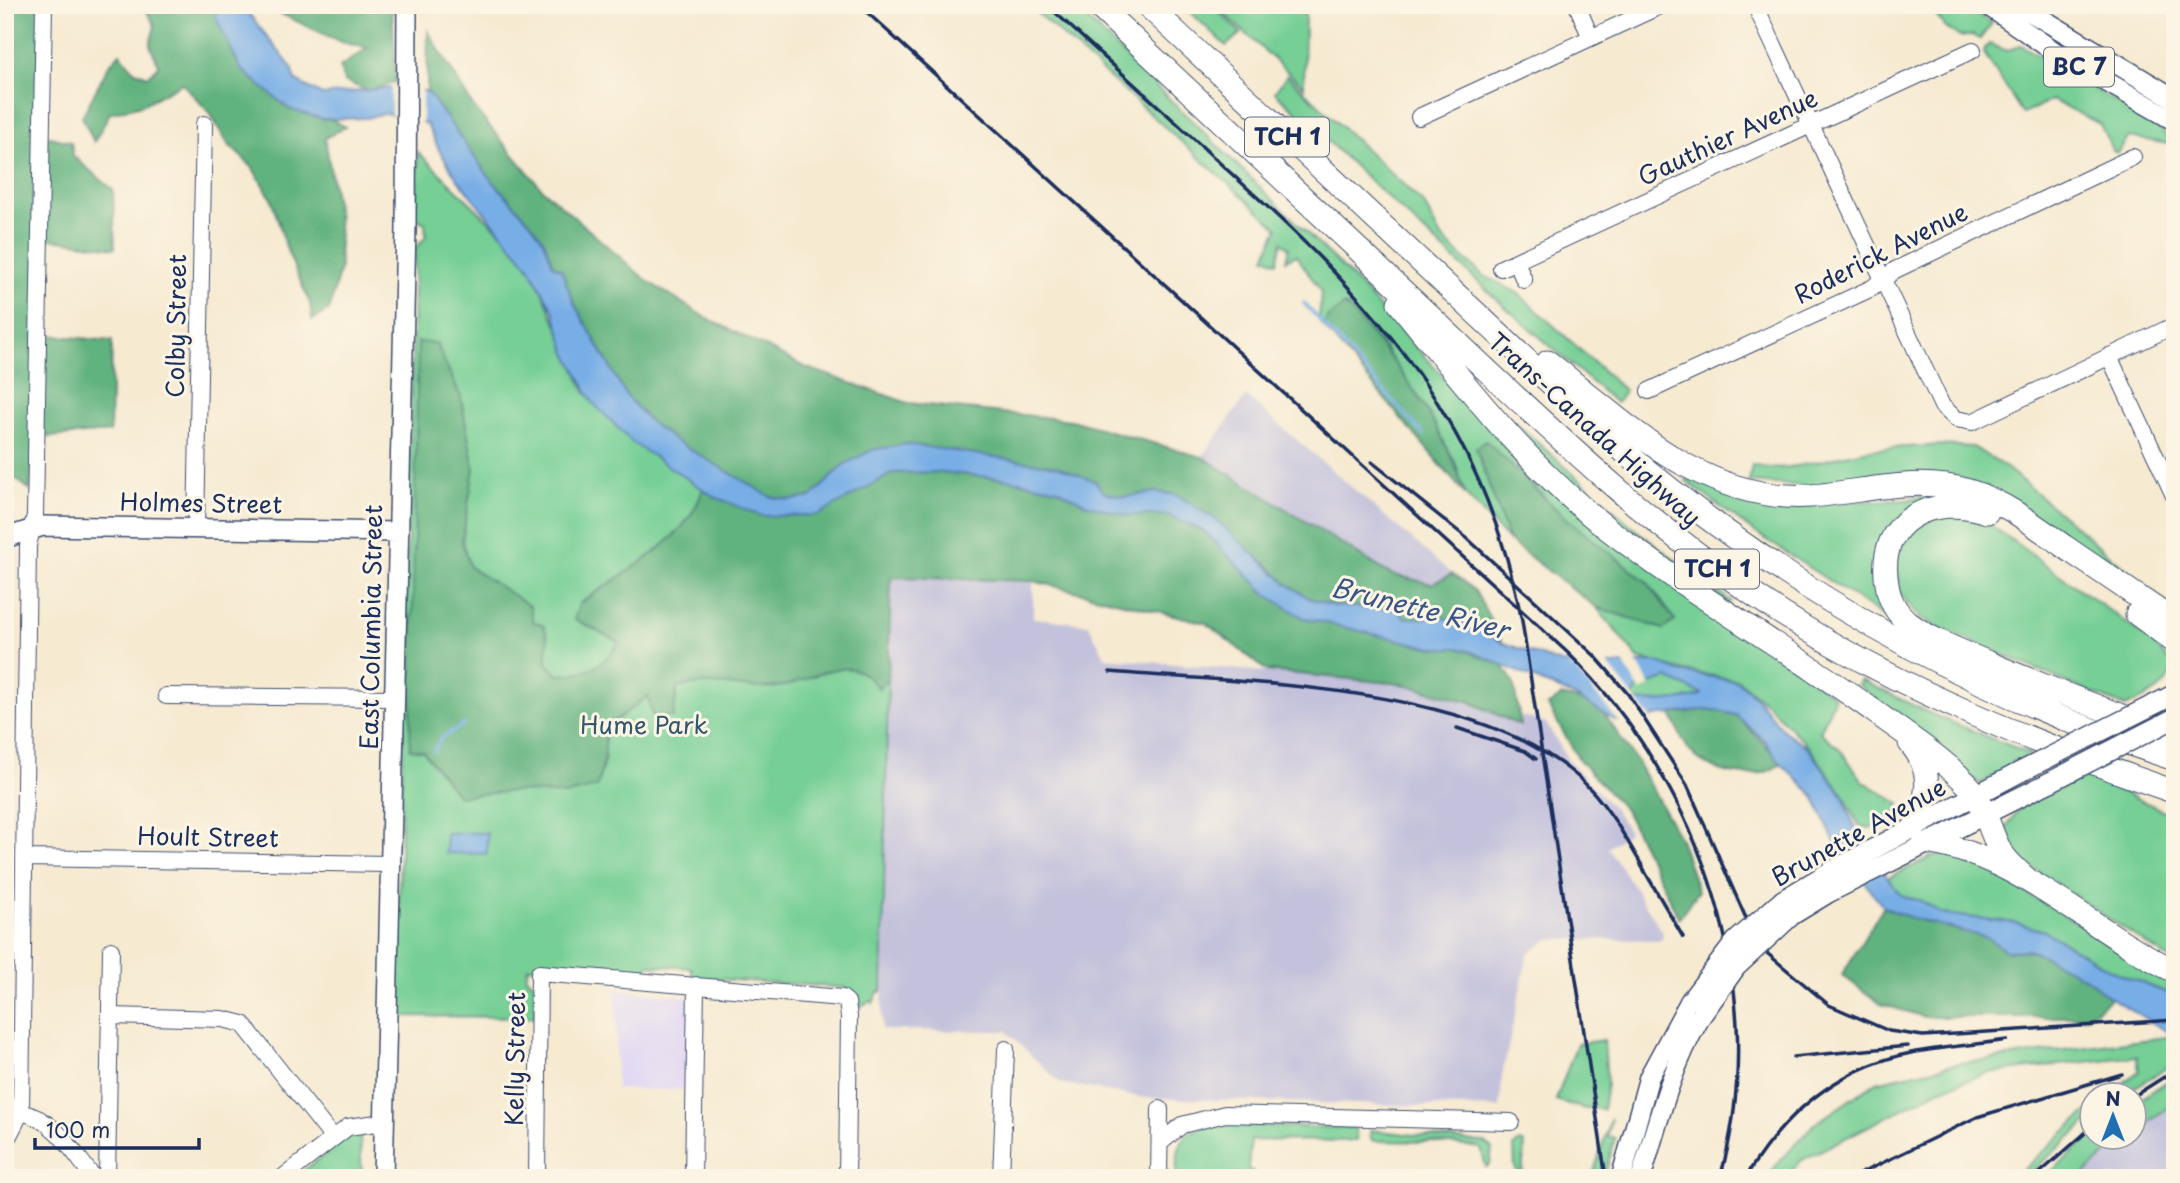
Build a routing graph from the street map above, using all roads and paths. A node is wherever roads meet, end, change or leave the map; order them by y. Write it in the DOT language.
graph roads {
  1 [pos="44,5"];
  2 [pos="407,5"];
  3 [pos="1097,5"];
  4 [pos="1147,5"];
  5 [pos="1577,5"];
  6 [pos="1662,5"];
  7 [pos="1755,5"];
  8 [pos="1987,5"];
  9 [pos="2019,5"];
  10 [pos="1590,36"];
  11 [pos="1973,50"];
  12 [pos="2175,99"];
  13 [pos="1419,117"];
  14 [pos="2173,122"];
  15 [pos="204,124"];
  16 [pos="1811,125"];
  17 [pos="2133,157"];
  18 [pos="1336,228"];
  19 [pos="1427,267"];
  20 [pos="1885,278"];
  21 [pos="1524,280"];
  22 [pos="2175,325"];
  23 [pos="2109,356"];
  24 [pos="1649,391"];
  25 [pos="2175,498"];
  26 [pos="32,528"];
  27 [pos="196,528"];
  28 [pos="398,532"];
  29 [pos="5,538"];
  30 [pos="2175,622"];
  31 [pos="2175,642"];
  32 [pos="2175,694"];
  33 [pos="166,696"];
  34 [pos="395,698"];
  35 [pos="2175,718"];
  36 [pos="1899,730"];
  37 [pos="2175,736"];
  38 [pos="2175,759"];
  39 [pos="2175,792"];
  40 [pos="1981,805"];
  41 [pos="1922,835"];
  42 [pos="24,858"];
  43 [pos="390,864"];
  44 [pos="2029,881"];
  45 [pos="1823,886"];
  46 [pos="111,950"];
  47 [pos="2175,971"];
  48 [pos="696,985"];
  49 [pos="1695,1009"];
  50 [pos="111,1016"];
  51 [pos="1006,1049"];
  52 [pos="1160,1109"];
  53 [pos="21,1112"];
  54 [pos="384,1122"];
  55 [pos="1511,1127"];
  56 [pos="332,1137"];
  57 [pos="5,1143"];
  58 [pos="1160,1143"];
  59 [pos="94,1178"];
  60 [pos="107,1178"];
  61 [pos="282,1178"];
  62 [pos="383,1178"];
  63 [pos="537,1178"];
  64 [pos="693,1178"];
  65 [pos="847,1178"];
  66 [pos="1001,1178"];
  67 [pos="1159,1178"];
  68 [pos="1621,1178"];
  69 [pos="1641,1178"];
  1 -- 26 [label="street"];
  2 -- 28 [label="main road, East Columbia Street"];
  3 -- 18 [label="highway, Trans-Canada Highway / TCH 1"];
  4 -- 19 [label="highway, Trans-Canada Highway / TCH 1"];
  5 -- 10 [label="street"];
  6 -- 10 [label="street"];
  7 -- 16 [label="street"];
  8 -- 14 [label="main road, BC 7"];
  9 -- 12 [label="main road, BC 7"];
  10 -- 13 [label="street"];
  11 -- 16 [label="street, Gauthier Avenue"];
  15 -- 27 [label="street, Colby Street"];
  16 -- 20 [label="street"];
  16 -- 21 [label="street, Gauthier Avenue"];
  17 -- 20 [label="street, Roderick Avenue"];
  18 -- 36 [label="highway"];
  18 -- 39 [label="highway, Trans-Canada Highway / TCH 1"];
  19 -- 30 [label="highway"];
  19 -- 38 [label="highway, Trans-Canada Highway / TCH 1"];
  20 -- 23 [label="street"];
  20 -- 24 [label="street, Roderick Avenue"];
  22 -- 23 [label="street"];
  23 -- 25 [label="street"];
  26 -- 27 [label="main road, Holmes Street"];
  26 -- 29 [label="main road, Holmes Street"];
  26 -- 42 [label="street"];
  27 -- 28 [label="main road, Holmes Street"];
  28 -- 34 [label="main road, East Columbia Street"];
  31 -- 37 [label="highway"];
  32 -- 40 [label="main road, Brunette Avenue, bridge"];
  33 -- 34 [label="street"];
  34 -- 43 [label="main road, East Columbia Street"];
  35 -- 40 [label="main road, Brunette Avenue, bridge"];
  36 -- 40 [label="highway"];
  36 -- 41 [label="highway"];
  40 -- 41 [label="main road, Brunette Avenue"];
  40 -- 44 [label="highway"];
  41 -- 44 [label="highway"];
  41 -- 45 [label="main road, Brunette Avenue"];
  41 -- 45 [label="main road, Brunette Avenue"];
  42 -- 43 [label="street, Hoult Street"];
  42 -- 53 [label="street"];
  43 -- 54 [label="main road, East Columbia Street"];
  44 -- 47 [label="highway"];
  45 -- 49 [label="main road, Brunette Avenue, bridge"];
  46 -- 50 [label="street"];
  48 -- 63 [label="street, Kelly Street"];
  48 -- 64 [label="street"];
  48 -- 65 [label="street"];
  49 -- 68 [label="main road, Brunette Avenue"];
  49 -- 69 [label="main road, Brunette Avenue"];
  50 -- 56 [label="street"];
  50 -- 60 [label="street"];
  51 -- 66 [label="street"];
  52 -- 58 [label="street"];
  53 -- 57 [label="street"];
  53 -- 59 [label="street"];
  54 -- 56 [label="street"];
  54 -- 62 [label="main road, East Columbia Street"];
  55 -- 58 [label="street"];
  56 -- 61 [label="street"];
  58 -- 67 [label="street"];
}
